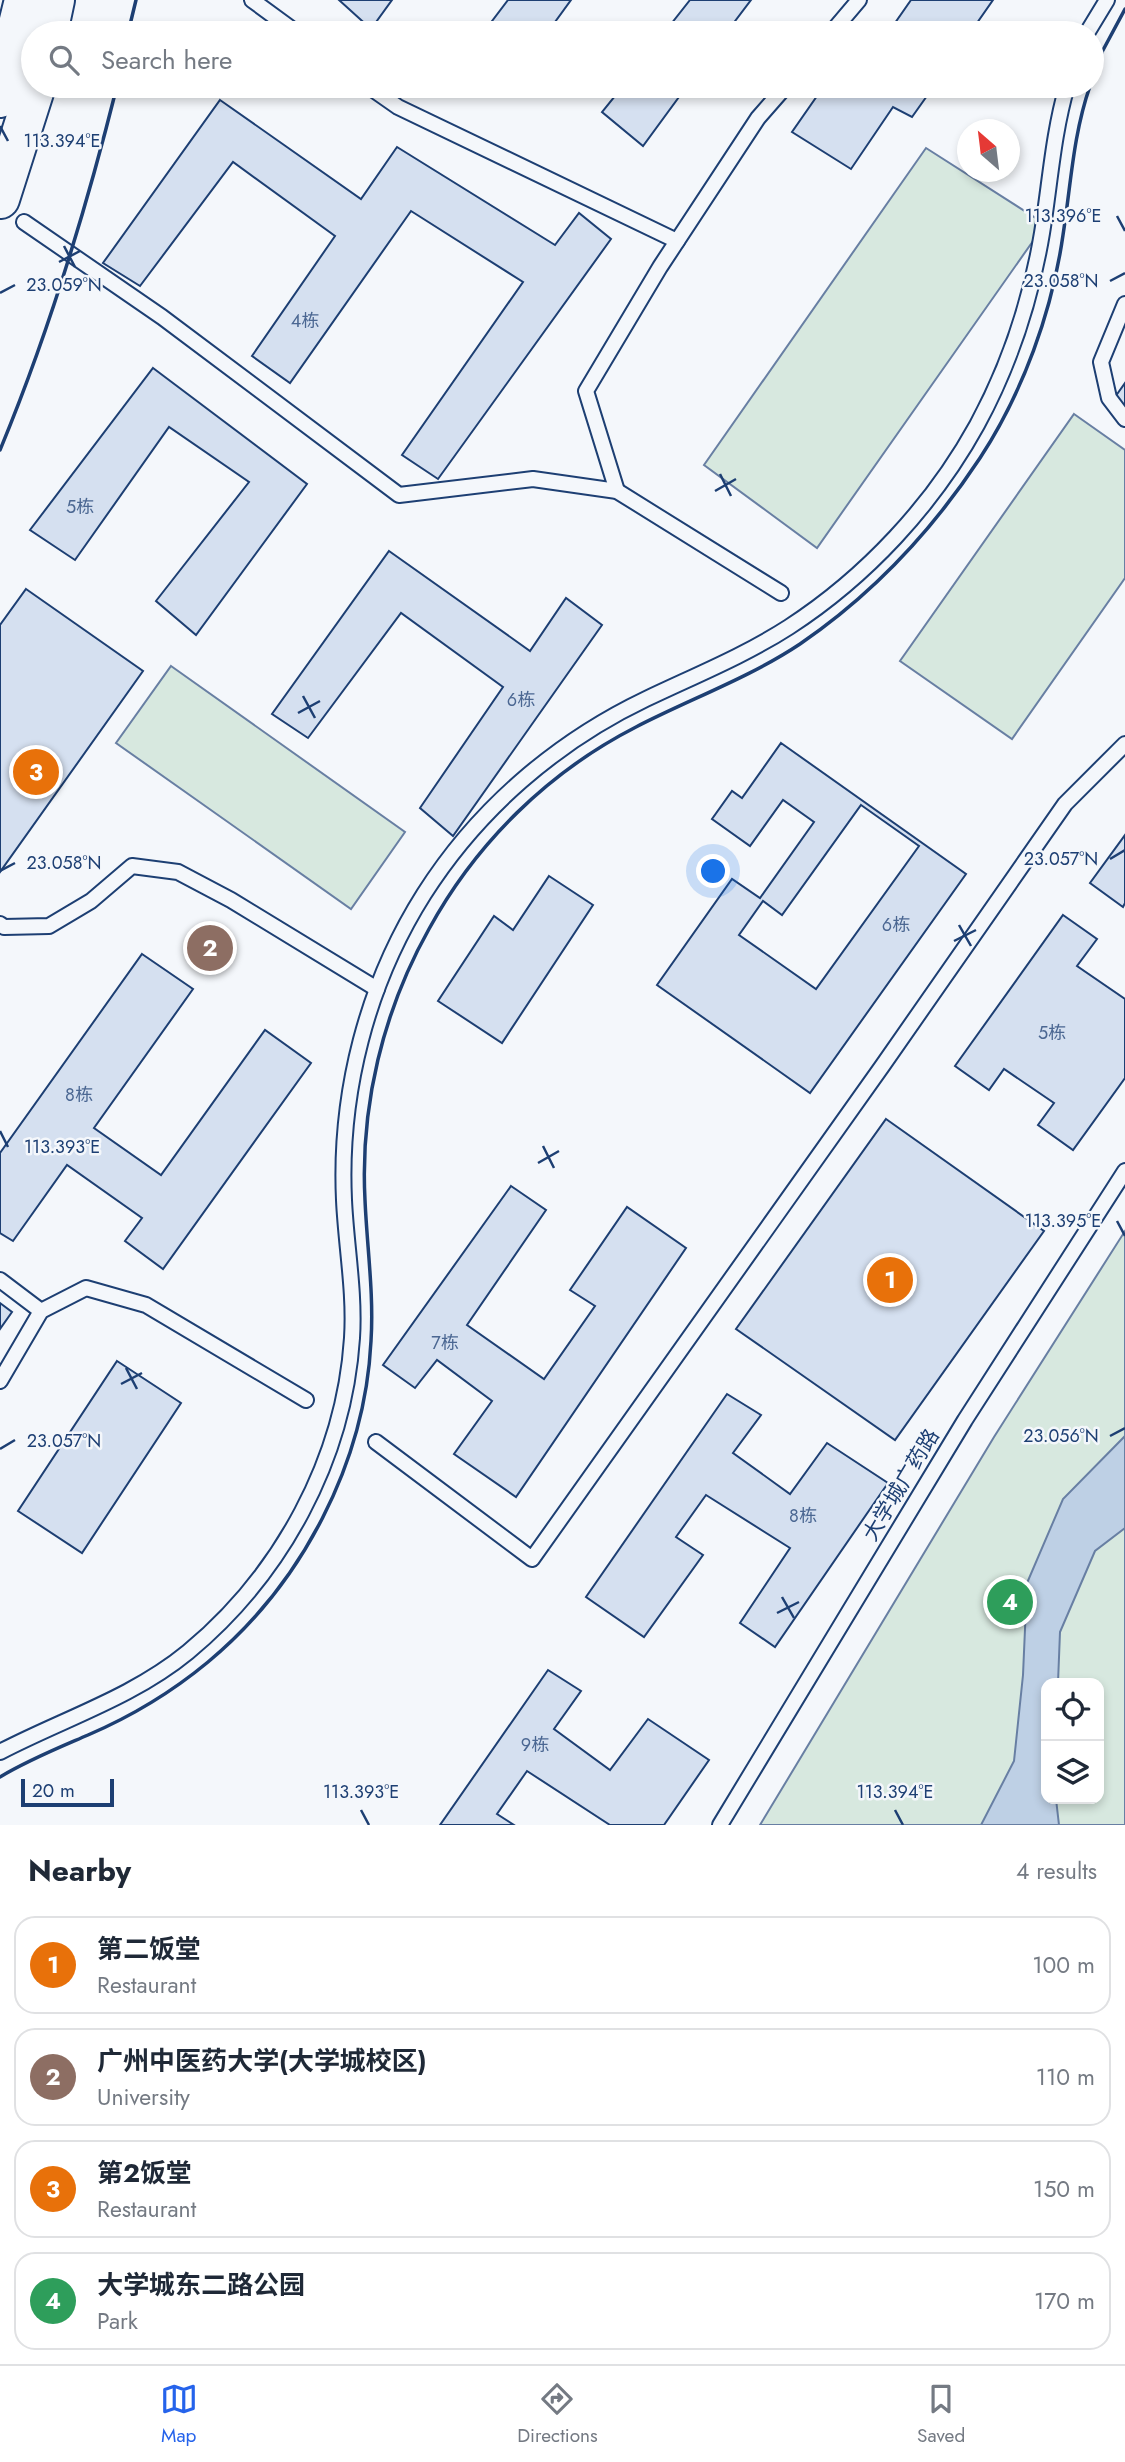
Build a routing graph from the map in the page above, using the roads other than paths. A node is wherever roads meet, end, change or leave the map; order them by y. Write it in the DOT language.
graph roads {
  1 [pos="24,0"];
  2 [pos="55,0"];
  3 [pos="252,0"];
  4 [pos="859,0"];
  5 [pos="1107,0"];
  6 [pos="51,21"];
  7 [pos="281,21"];
  8 [pos="841,21"];
  9 [pos="1094,21"];
  10 [pos="0,98"];
  11 [pos="34,98"];
  12 [pos="385,98"];
  13 [pos="776,98"];
  14 [pos="1064,98"];
  15 [pos="12,210"];
  16 [pos="677,241"];
  17 [pos="1125,304"];
  18 [pos="1125,419"];
  19 [pos="617,491"];
  20 [pos="781,593"];
  21 [pos="1125,744"];
  22 [pos="0,924"];
  23 [pos="377,989"];
  24 [pos="1125,1171"];
  25 [pos="0,1280"];
  26 [pos="41,1311"];
  27 [pos="0,1381"];
  28 [pos="306,1400"];
  29 [pos="376,1442"];
  30 [pos="0,1752"];
  31 [pos="720,1825"];
  1 -- 10 [label="main road"];
  2 -- 6 [label="main road"];
  3 -- 7 [label="lane"];
  4 -- 8 [label="lane"];
  5 -- 9 [label="lane"];
  11 -- 15 [label="main road"];
  12 -- 16 [label="lane"];
  13 -- 16 [label="lane"];
  14 -- 23 [label="lane"];
  15 -- 19 [label="lane"];
  16 -- 19 [label="lane"];
  17 -- 18 [label="lane"];
  19 -- 20 [label="lane"];
  21 -- 29 [label="lane"];
  22 -- 23 [label="lane"];
  23 -- 30 [label="lane"];
  24 -- 31 [label="lane, 大学城广药路"];
  25 -- 26 [label="lane"];
  26 -- 27 [label="lane"];
  26 -- 28 [label="lane"];
}
